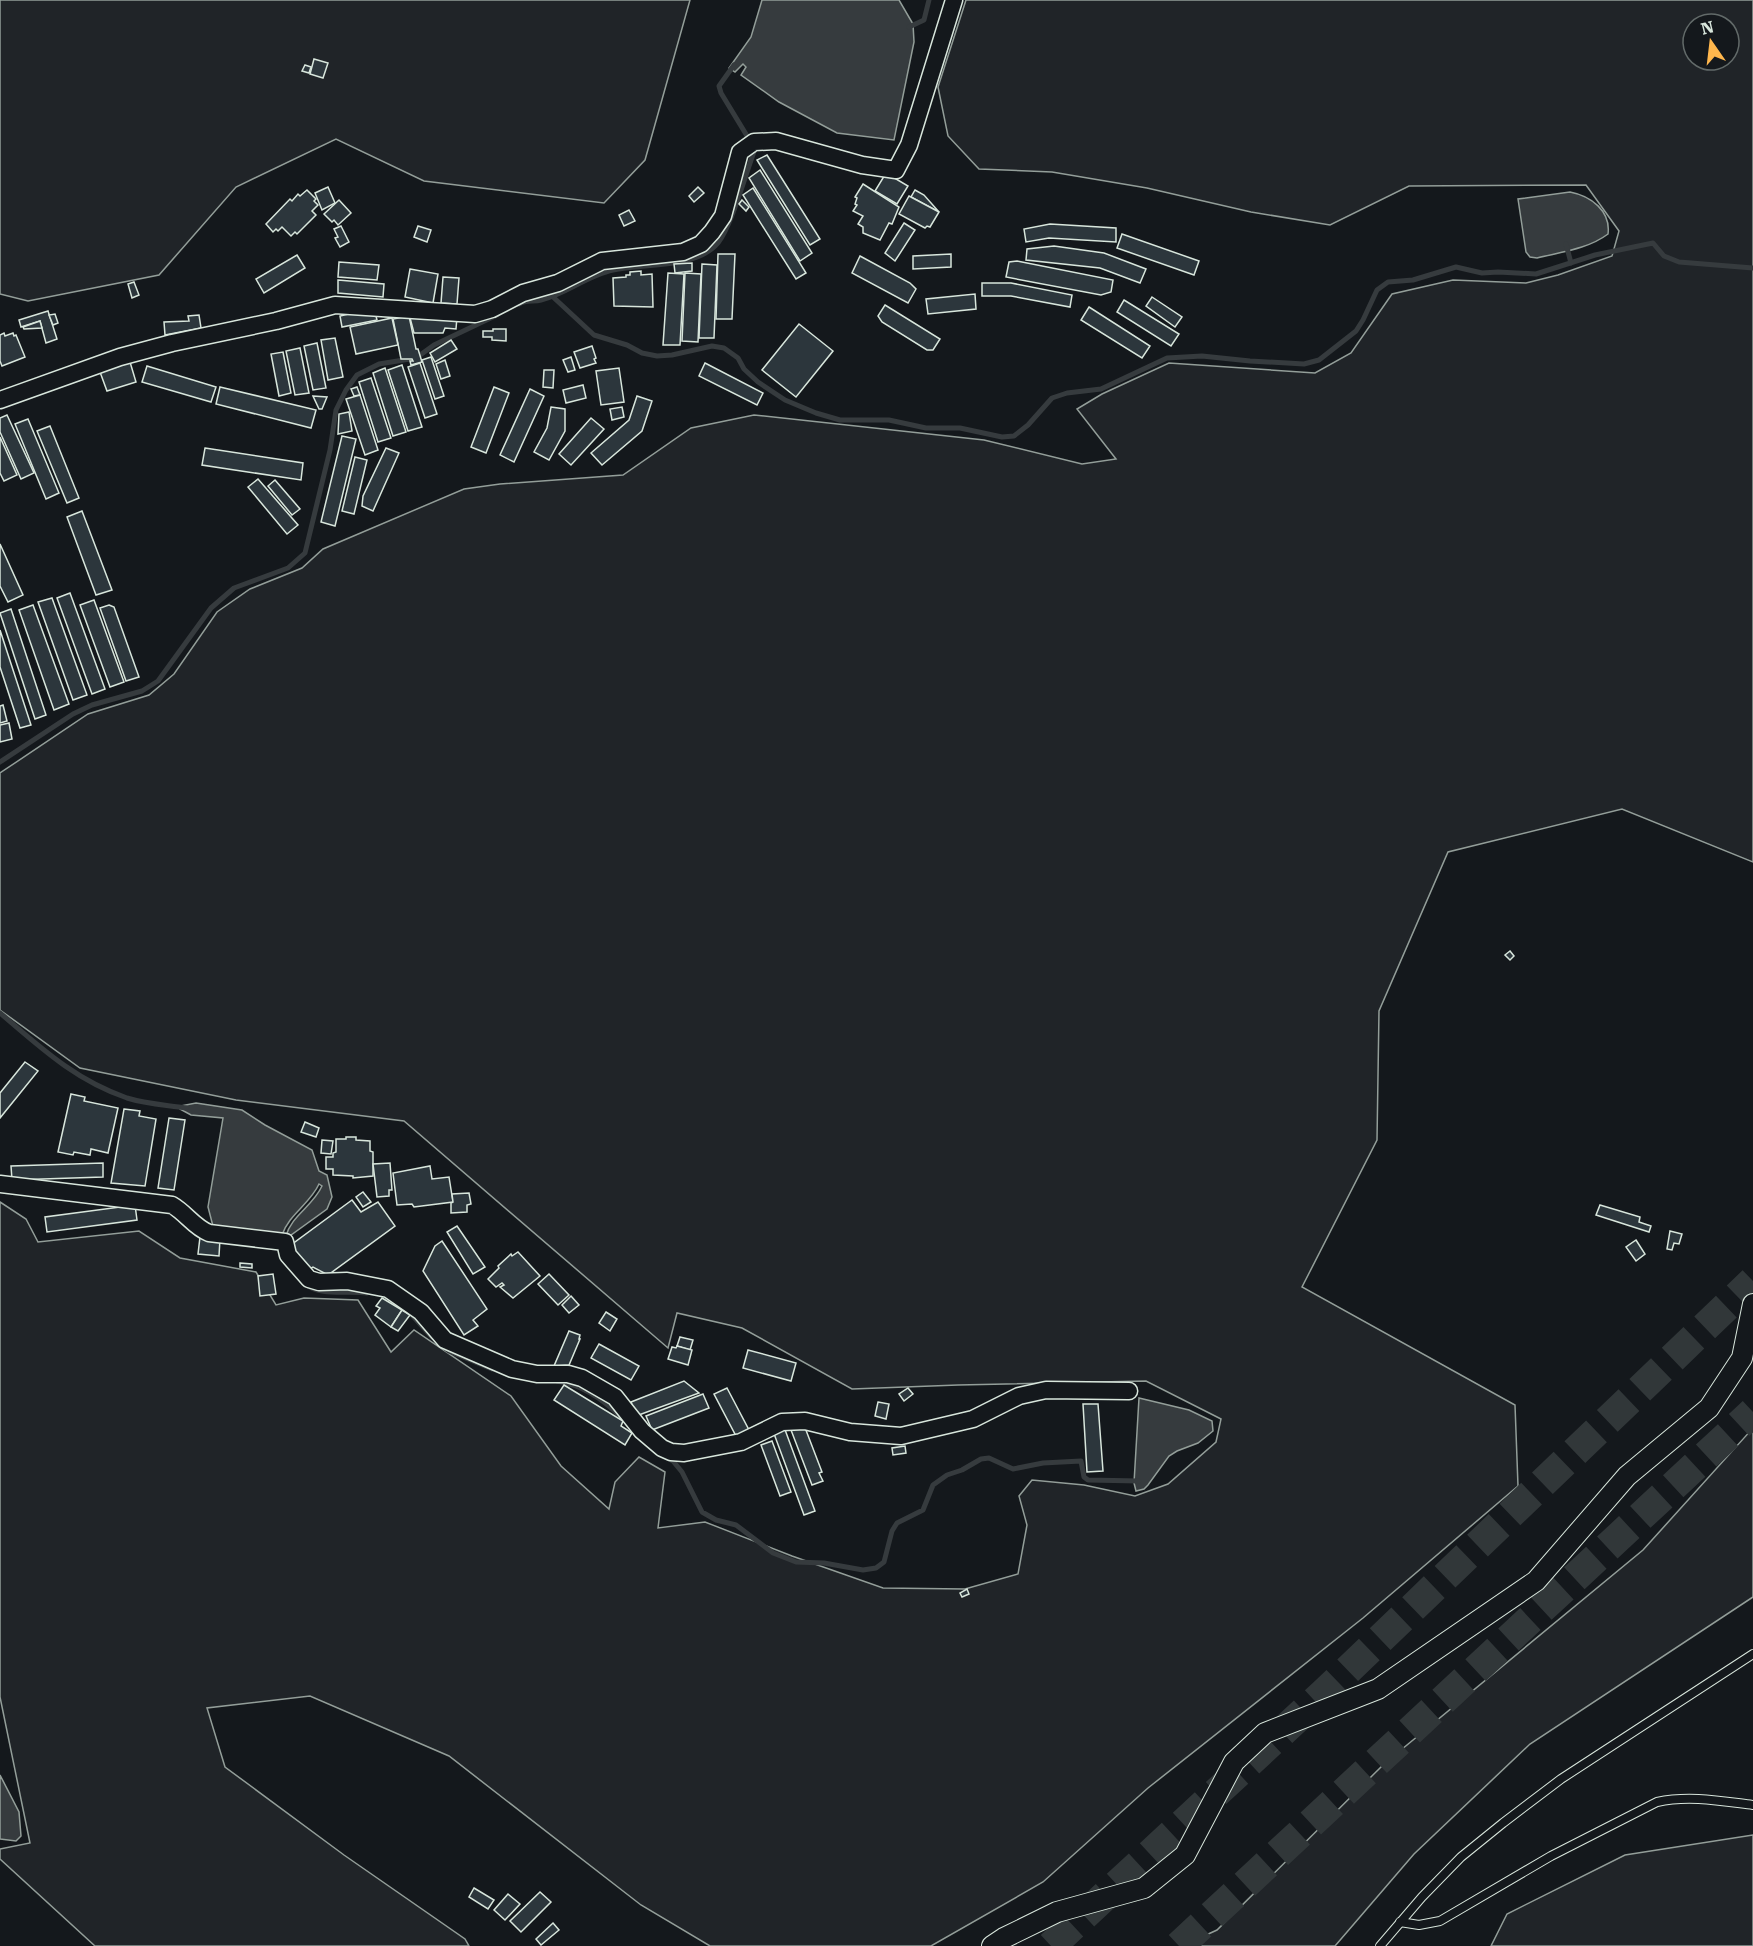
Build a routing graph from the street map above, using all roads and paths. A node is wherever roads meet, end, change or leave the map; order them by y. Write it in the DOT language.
graph roads {
  1 [pos="954,0"];
  2 [pos="0,400"];
  3 [pos="0,1184"];
  4 [pos="1753,1304"];
  5 [pos="1129,1391"];
  6 [pos="1753,1654"];
  7 [pos="1753,1805"];
  8 [pos="1400,1922"];
  9 [pos="992,1946"];
  10 [pos="1380,1946"];
  1 -- 2 [label="street"];
  3 -- 5 [label="street"];
  4 -- 9 [label="street"];
  6 -- 8 [label="lane"];
  7 -- 8 [label="lane"];
  8 -- 10 [label="lane"];
}
